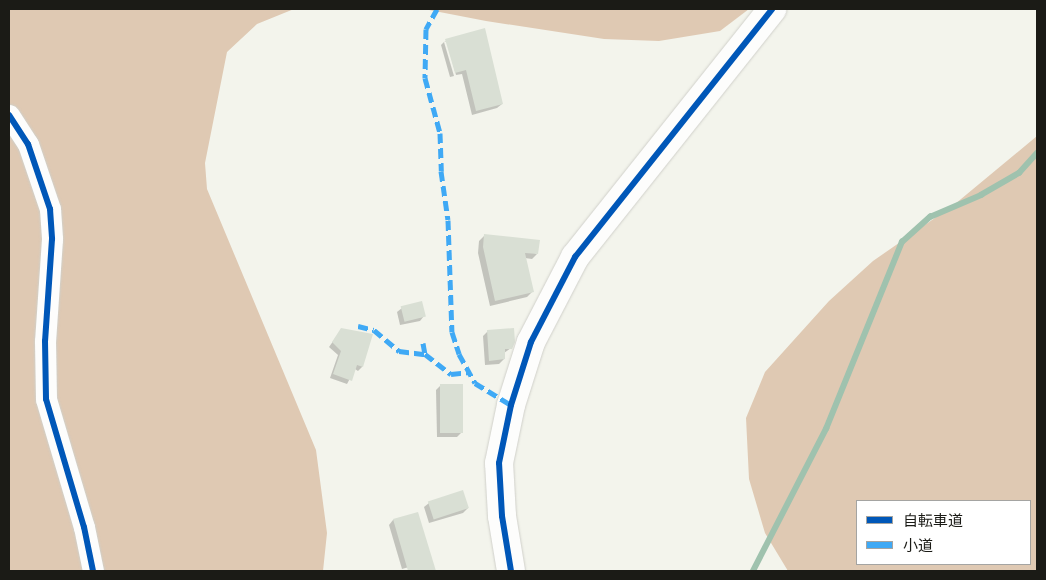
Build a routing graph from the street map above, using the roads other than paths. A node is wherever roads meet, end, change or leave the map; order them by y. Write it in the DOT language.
graph roads {
  1 [pos="772,9"];
  2 [pos="9,115"];
  3 [pos="93,571"];
  4 [pos="511,571"];
  1 -- 4 [label="street"];
  2 -- 3 [label="street"];
}
